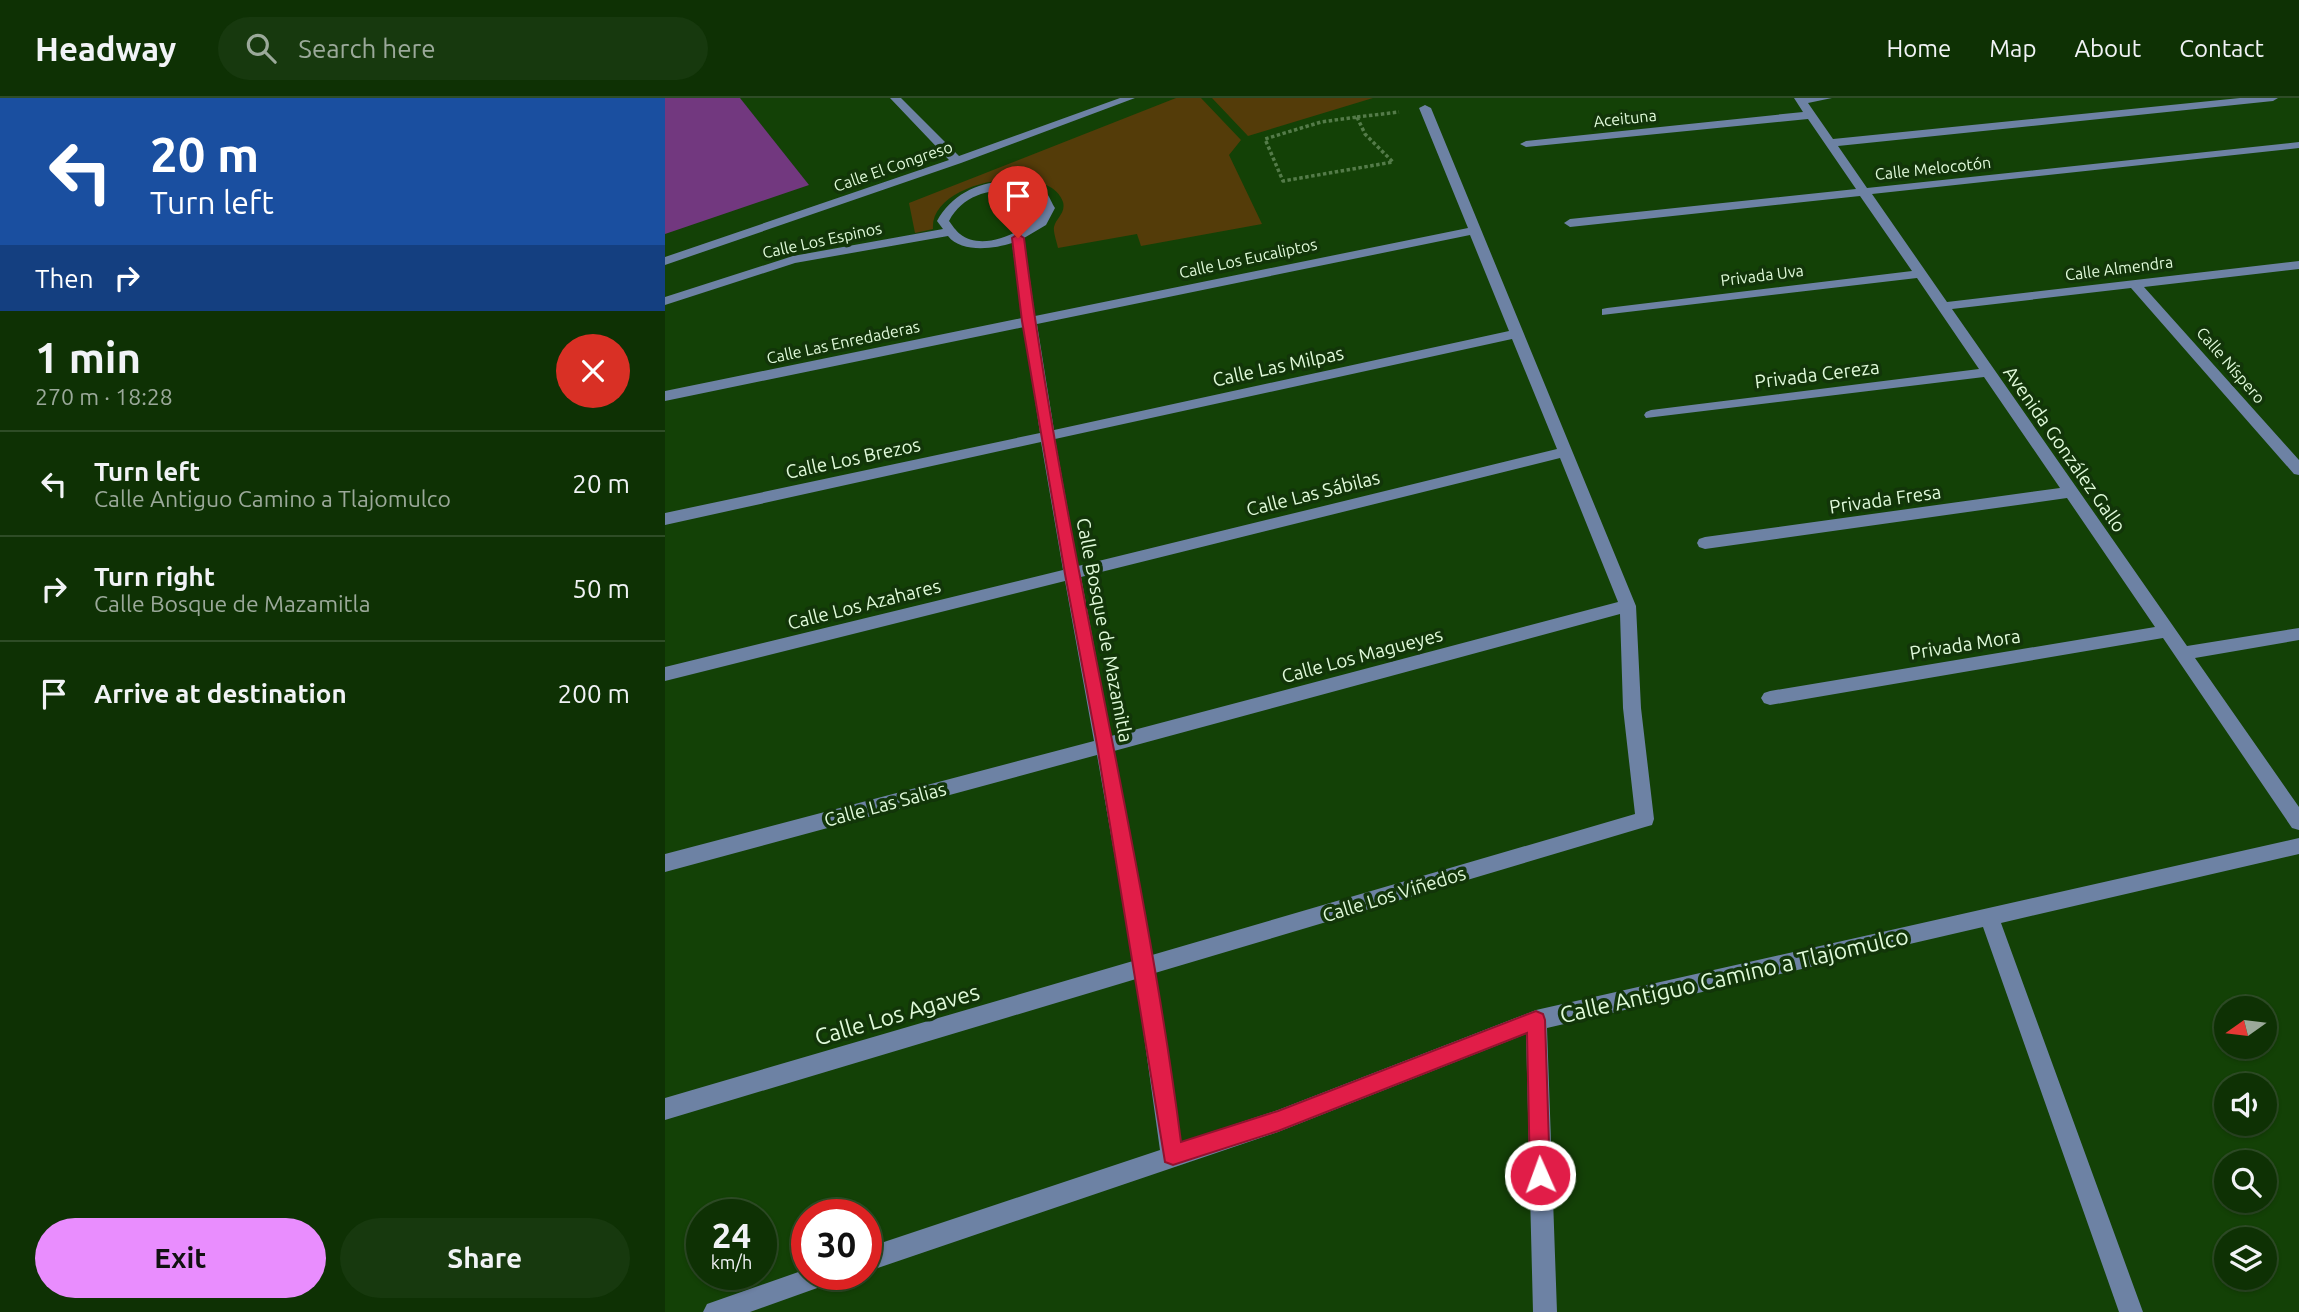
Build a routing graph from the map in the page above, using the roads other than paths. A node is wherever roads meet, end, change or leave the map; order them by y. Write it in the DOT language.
graph roads {
  1 [pos="895,98"];
  2 [pos="1130,98"];
  3 [pos="1827,98"];
  4 [pos="2273,98"];
  5 [pos="1800,99"];
  6 [pos="1425,108"];
  7 [pos="1811,115"];
  8 [pos="1830,143"];
  9 [pos="1527,144"];
  10 [pos="2299,145"];
  11 [pos="957,161"];
  12 [pos="1864,191"];
  13 [pos="1570,223"];
  14 [pos="1475,230"];
  15 [pos="947,232"];
  16 [pos="1018,238"];
  17 [pos="665,261"];
  18 [pos="2297,266"];
  19 [pos="1921,274"];
  20 [pos="2134,284"];
  21 [pos="665,301"];
  22 [pos="1943,306"];
  23 [pos="1607,312"];
  24 [pos="1028,321"];
  25 [pos="1515,334"];
  26 [pos="1988,372"];
  27 [pos="665,396"];
  28 [pos="1651,415"];
  29 [pos="1049,436"];
  30 [pos="1565,452"];
  31 [pos="2299,470"];
  32 [pos="2071,492"];
  33 [pos="665,519"];
  34 [pos="1705,544"];
  35 [pos="1072,574"];
  36 [pos="1628,606"];
  37 [pos="2167,631"];
  38 [pos="2299,634"];
  39 [pos="2182,653"];
  40 [pos="665,674"];
  41 [pos="1770,698"];
  42 [pos="1106,745"];
  43 [pos="2299,822"];
  44 [pos="2299,846"];
  45 [pos="665,863"];
  46 [pos="1989,917"];
  47 [pos="1143,969"];
  48 [pos="1536,1020"];
  49 [pos="665,1109"];
  50 [pos="1173,1155"];
  51 [pos="882,1255"];
  52 [pos="791,1286"];
  53 [pos="715,1312"];
  54 [pos="1545,1312"];
  55 [pos="2131,1312"];
  1 -- 11 [label="street"];
  2 -- 11 [label="street, Calle El Congreso"];
  3 -- 5 [label="street"];
  4 -- 8 [label="street"];
  5 -- 7 [label="street, Avenida González Gallo"];
  6 -- 14 [label="street"];
  7 -- 8 [label="street, Avenida González Gallo"];
  7 -- 9 [label="street, Aceituna"];
  8 -- 12 [label="street, Avenida González Gallo"];
  10 -- 12 [label="street, Calle Melocotón"];
  11 -- 17 [label="street, Calle El Congreso"];
  12 -- 13 [label="street, Calle Melocotón"];
  12 -- 19 [label="street, Avenida González Gallo"];
  14 -- 24 [label="street, Calle Los Eucaliptos"];
  14 -- 25 [label="street"];
  15 -- 16 [label="street"];
  15 -- 16 [label="street"];
  15 -- 21 [label="street, Calle Los Espinos"];
  16 -- 24 [label="street, Calle Bosque de Mazamitla"];
  18 -- 20 [label="street, Calle Almendra"];
  19 -- 22 [label="street, Avenida González Gallo"];
  19 -- 23 [label="street, Privada Uva"];
  20 -- 22 [label="street, Calle Almendra"];
  20 -- 31 [label="street, Calle Níspero"];
  22 -- 26 [label="street, Avenida González Gallo"];
  24 -- 27 [label="street, Calle Las Enredaderas"];
  24 -- 29 [label="street, Calle Bosque de Mazamitla"];
  25 -- 29 [label="street, Calle Las Milpas"];
  25 -- 30 [label="street"];
  26 -- 28 [label="street, Privada Cereza"];
  26 -- 32 [label="street, Avenida González Gallo"];
  29 -- 33 [label="street, Calle Los Brezos"];
  29 -- 35 [label="street, Calle Bosque de Mazamitla"];
  30 -- 35 [label="street, Calle Las Sábilas"];
  30 -- 36 [label="street"];
  32 -- 34 [label="street, Privada Fresa"];
  32 -- 37 [label="street, Avenida González Gallo"];
  35 -- 40 [label="street, Calle Los Azahares"];
  35 -- 42 [label="street, Calle Bosque de Mazamitla"];
  36 -- 42 [label="street, Calle Los Magueyes"];
  36 -- 47 [label="street, Calle Los Viñedos"];
  37 -- 39 [label="street, Avenida González Gallo"];
  37 -- 41 [label="street, Privada Mora"];
  38 -- 39 [label="street"];
  39 -- 43 [label="street, Avenida González Gallo"];
  42 -- 45 [label="street, Calle Las Salias"];
  42 -- 47 [label="street, Calle Bosque de Mazamitla"];
  44 -- 46 [label="street, Calle Antiguo Camino a Tlajomulco"];
  46 -- 48 [label="street, Calle Antiguo Camino a Tlajomulco"];
  46 -- 55 [label="street"];
  47 -- 49 [label="street, Calle Los Agaves"];
  47 -- 50 [label="street, Calle Bosque de Mazamitla"];
  48 -- 50 [label="street, Calle Antiguo Camino a Tlajomulco"];
  48 -- 54 [label="street"];
  50 -- 51 [label="street, Calle Antiguo Camino a Tlajomulco"];
  52 -- 53 [label="street"];
}
